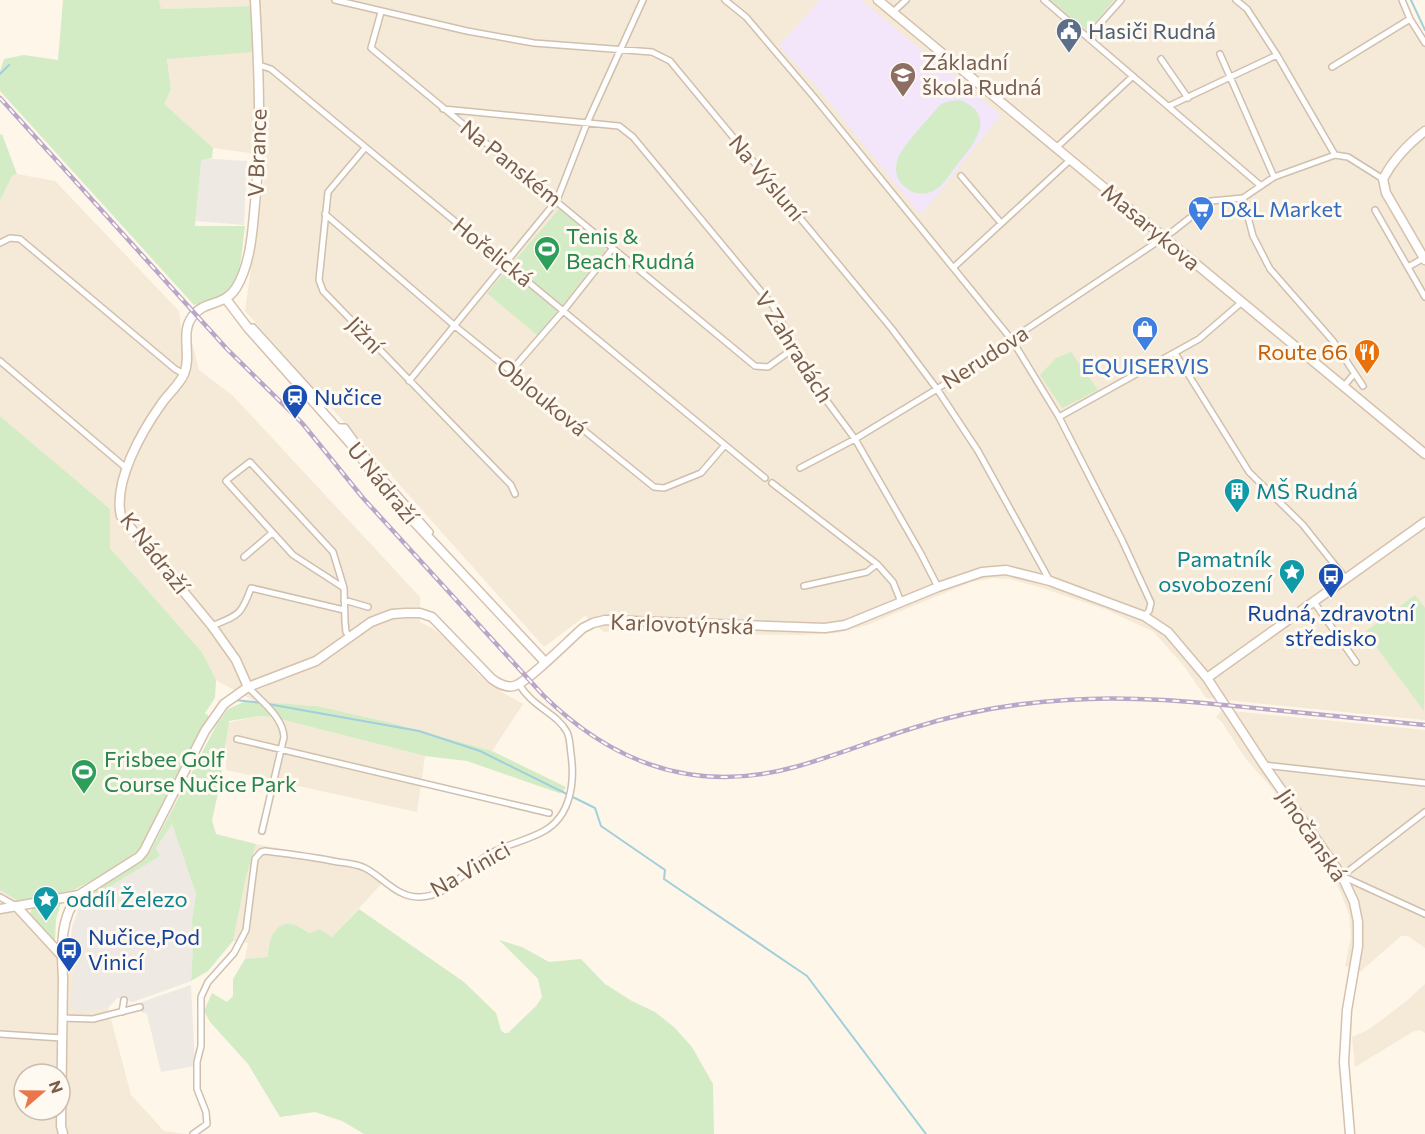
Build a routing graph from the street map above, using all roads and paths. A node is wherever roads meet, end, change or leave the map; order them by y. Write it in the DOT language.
graph roads {
  1 [pos="255,0"];
  2 [pos="335,0"];
  3 [pos="643,0"];
  4 [pos="725,0"];
  5 [pos="878,0"];
  6 [pos="906,0"];
  7 [pos="1044,0"];
  8 [pos="1119,0"];
  9 [pos="1236,0"];
  10 [pos="1243,0"];
  11 [pos="1402,0"];
  12 [pos="1247,9"];
  13 [pos="381,12"];
  14 [pos="893,12"];
  15 [pos="1410,19"];
  16 [pos="1088,37"];
  17 [pos="1425,43"];
  18 [pos="621,49"];
  19 [pos="1220,54"];
  20 [pos="1277,55"];
  21 [pos="1161,59"];
  22 [pos="259,65"];
  23 [pos="1332,67"];
  24 [pos="1133,76"];
  25 [pos="1231,78"];
  26 [pos="1188,98"];
  27 [pos="1169,106"];
  28 [pos="443,109"];
  29 [pos="588,123"];
  30 [pos="1425,131"];
  31 [pos="365,148"];
  32 [pos="1056,148"];
  33 [pos="1335,155"];
  34 [pos="1070,160"];
  35 [pos="961,176"];
  36 [pos="1274,177"];
  37 [pos="1383,179"];
  38 [pos="1261,186"];
  39 [pos="1243,198"];
  40 [pos="557,200"];
  41 [pos="1375,210"];
  42 [pos="325,214"];
  43 [pos="1002,223"];
  44 [pos="1164,237"];
  45 [pos="0,243"];
  46 [pos="613,248"];
  47 [pos="1424,259"];
  48 [pos="505,262"];
  49 [pos="954,267"];
  50 [pos="1408,267"];
  51 [pos="1425,297"];
  52 [pos="226,299"];
  53 [pos="1242,302"];
  54 [pos="564,310"];
  55 [pos="455,326"];
  56 [pos="1012,340"];
  57 [pos="794,348"];
  58 [pos="1175,353"];
  59 [pos="0,361"];
  60 [pos="511,371"];
  61 [pos="184,374"];
  62 [pos="1354,374"];
  63 [pos="409,381"];
  64 [pos="1344,386"];
  65 [pos="1363,386"];
  66 [pos="938,388"];
  67 [pos="1059,417"];
  68 [pos="855,440"];
  69 [pos="725,445"];
  70 [pos="1425,454"];
  71 [pos="126,468"];
  72 [pos="800,468"];
  73 [pos="765,478"];
  74 [pos="772,483"];
  75 [pos="515,495"];
  76 [pos="1425,522"];
  77 [pos="273,532"];
  78 [pos="244,557"];
  79 [pos="877,564"];
  80 [pos="1346,579"];
  81 [pos="1050,581"];
  82 [pos="804,586"];
  83 [pos="938,587"];
  84 [pos="344,588"];
  85 [pos="344,600"];
  86 [pos="901,602"];
  87 [pos="1314,602"];
  88 [pos="368,607"];
  89 [pos="344,610"];
  90 [pos="1144,616"];
  91 [pos="212,626"];
  92 [pos="350,638"];
  93 [pos="545,662"];
  94 [pos="1356,662"];
  95 [pos="1207,678"];
  96 [pos="519,684"];
  97 [pos="248,687"];
  98 [pos="237,740"];
  99 [pos="281,750"];
  100 [pos="1263,765"];
  101 [pos="1425,783"];
  102 [pos="1425,812"];
  103 [pos="549,813"];
  104 [pos="262,831"];
  105 [pos="1342,876"];
  106 [pos="79,895"];
  107 [pos="0,897"];
  108 [pos="16,906"];
  109 [pos="0,909"];
  110 [pos="1425,914"];
  111 [pos="61,955"];
  112 [pos="124,1000"];
  113 [pos="140,1007"];
  114 [pos="122,1012"];
  115 [pos="62,1018"];
  116 [pos="0,1034"];
  117 [pos="62,1038"];
  118 [pos="63,1134"];
  119 [pos="193,1134"];
  120 [pos="1350,1134"];
  1 -- 22 [label="street, V Brance"];
  2 -- 13 [label="street, Na Výsluní"];
  3 -- 18 [label="street"];
  4 -- 49 [label="street"];
  5 -- 14 [label="street, Masarykova"];
  6 -- 14 [label="street"];
  7 -- 16 [label="street"];
  8 -- 16 [label="street"];
  9 -- 12 [label="street"];
  10 -- 12 [label="street"];
  11 -- 15 [label="street"];
  12 -- 20 [label="street"];
  13 -- 18 [label="street, Na Výsluní"];
  13 -- 28 [label="street, Na Panském"];
  14 -- 32 [label="street, Masarykova"];
  15 -- 17 [label="street"];
  15 -- 23 [label="street"];
  16 -- 24 [label="street"];
  18 -- 29 [label="street"];
  18 -- 66 [label="street, Na Výsluní"];
  19 -- 25 [label="street"];
  20 -- 25 [label="street"];
  20 -- 33 [label="street"];
  21 -- 26 [label="street"];
  22 -- 31 [label="street, Hořelická"];
  22 -- 52 [label="street, V Brance"];
  24 -- 27 [label="street"];
  24 -- 32 [label="street"];
  25 -- 26 [label="street"];
  25 -- 36 [label="street"];
  26 -- 27 [label="street"];
  27 -- 38 [label="street"];
  28 -- 29 [label="street, V Zahradách"];
  28 -- 40 [label="street, Na Panském"];
  29 -- 40 [label="street"];
  29 -- 57 [label="street, V Zahradách"];
  30 -- 37 [label="street"];
  31 -- 42 [label="street, Jižní"];
  31 -- 48 [label="street, Hořelická"];
  32 -- 34 [label="street, Masarykova"];
  33 -- 36 [label="street"];
  33 -- 37 [label="street"];
  34 -- 43 [label="street"];
  34 -- 44 [label="street, Masarykova"];
  35 -- 43 [label="street"];
  36 -- 38 [label="street"];
  37 -- 47 [label="street"];
  38 -- 39 [label="street"];
  39 -- 44 [label="street, Nerudova"];
  39 -- 62 [label="street"];
  40 -- 46 [label="street, Na Panském"];
  40 -- 48 [label="street"];
  41 -- 50 [label="street"];
  42 -- 55 [label="street, Oblouková"];
  42 -- 63 [label="street, Jižní"];
  43 -- 49 [label="street"];
  44 -- 53 [label="street, Masarykova"];
  44 -- 56 [label="street, Nerudova"];
  45 -- 61 [label="street"];
  46 -- 54 [label="street"];
  46 -- 57 [label="street, Na Panském"];
  47 -- 50 [label="street"];
  48 -- 54 [label="street, Hořelická"];
  48 -- 55 [label="street"];
  49 -- 56 [label="street"];
  50 -- 51 [label="street"];
  52 -- 61 [label="street"];
  52 -- 93 [label="street, U Nádraží"];
  53 -- 58 [label="street"];
  53 -- 64 [label="street, Masarykova"];
  54 -- 60 [label="street"];
  54 -- 69 [label="street, Hořelická"];
  55 -- 60 [label="street, Oblouková"];
  55 -- 63 [label="street"];
  56 -- 66 [label="street, Nerudova"];
  56 -- 67 [label="street"];
  57 -- 68 [label="street, V Zahradách"];
  58 -- 67 [label="street"];
  58 -- 80 [label="street"];
  59 -- 71 [label="street"];
  60 -- 69 [label="street, Oblouková"];
  61 -- 71 [label="street, K Nádraží"];
  62 -- 64 [label="street"];
  62 -- 65 [label="street"];
  63 -- 75 [label="street, Jižní"];
  64 -- 70 [label="street, Masarykova"];
  66 -- 68 [label="street, Nerudova"];
  66 -- 81 [label="street, Na Výsluní"];
  67 -- 90 [label="street"];
  68 -- 72 [label="street, Nerudova"];
  68 -- 83 [label="street, V Zahradách"];
  69 -- 73 [label="street"];
  71 -- 91 [label="street, K Nádraží"];
  74 -- 79 [label="street"];
  76 -- 80 [label="street"];
  77 -- 78 [label="street"];
  77 -- 84 [label="street"];
  77 -- 84 [label="street"];
  79 -- 82 [label="street"];
  79 -- 86 [label="street"];
  80 -- 87 [label="street"];
  81 -- 83 [label="street, Karlovotýnská"];
  81 -- 90 [label="street, Karlovotýnská"];
  83 -- 86 [label="street, Karlovotýnská"];
  84 -- 85 [label="street"];
  85 -- 88 [label="street"];
  85 -- 89 [label="street"];
  86 -- 93 [label="street, Karlovotýnská"];
  87 -- 94 [label="street"];
  87 -- 95 [label="street"];
  89 -- 91 [label="street"];
  89 -- 92 [label="street"];
  90 -- 95 [label="street, Karlovotýnská"];
  91 -- 97 [label="street, K Nádraží"];
  92 -- 96 [label="street"];
  92 -- 97 [label="street"];
  93 -- 96 [label="street, Karlovotýnská"];
  95 -- 100 [label="street, Jinočanská"];
  96 -- 119 [label="street, Na Vinici"];
  97 -- 99 [label="street"];
  97 -- 106 [label="street"];
  98 -- 99 [label="street"];
  99 -- 103 [label="street"];
  99 -- 104 [label="street"];
  100 -- 101 [label="street"];
  100 -- 105 [label="street, Jinočanská"];
  102 -- 105 [label="street"];
  105 -- 110 [label="street"];
  105 -- 120 [label="street, Jinočanská"];
  106 -- 108 [label="street"];
  106 -- 111 [label="street"];
  107 -- 108 [label="street"];
  108 -- 109 [label="street"];
  108 -- 111 [label="street"];
  111 -- 115 [label="street"];
  112 -- 114 [label="street"];
  113 -- 114 [label="street"];
  114 -- 115 [label="street"];
  115 -- 117 [label="street"];
  116 -- 117 [label="street"];
  117 -- 118 [label="street"];
}
